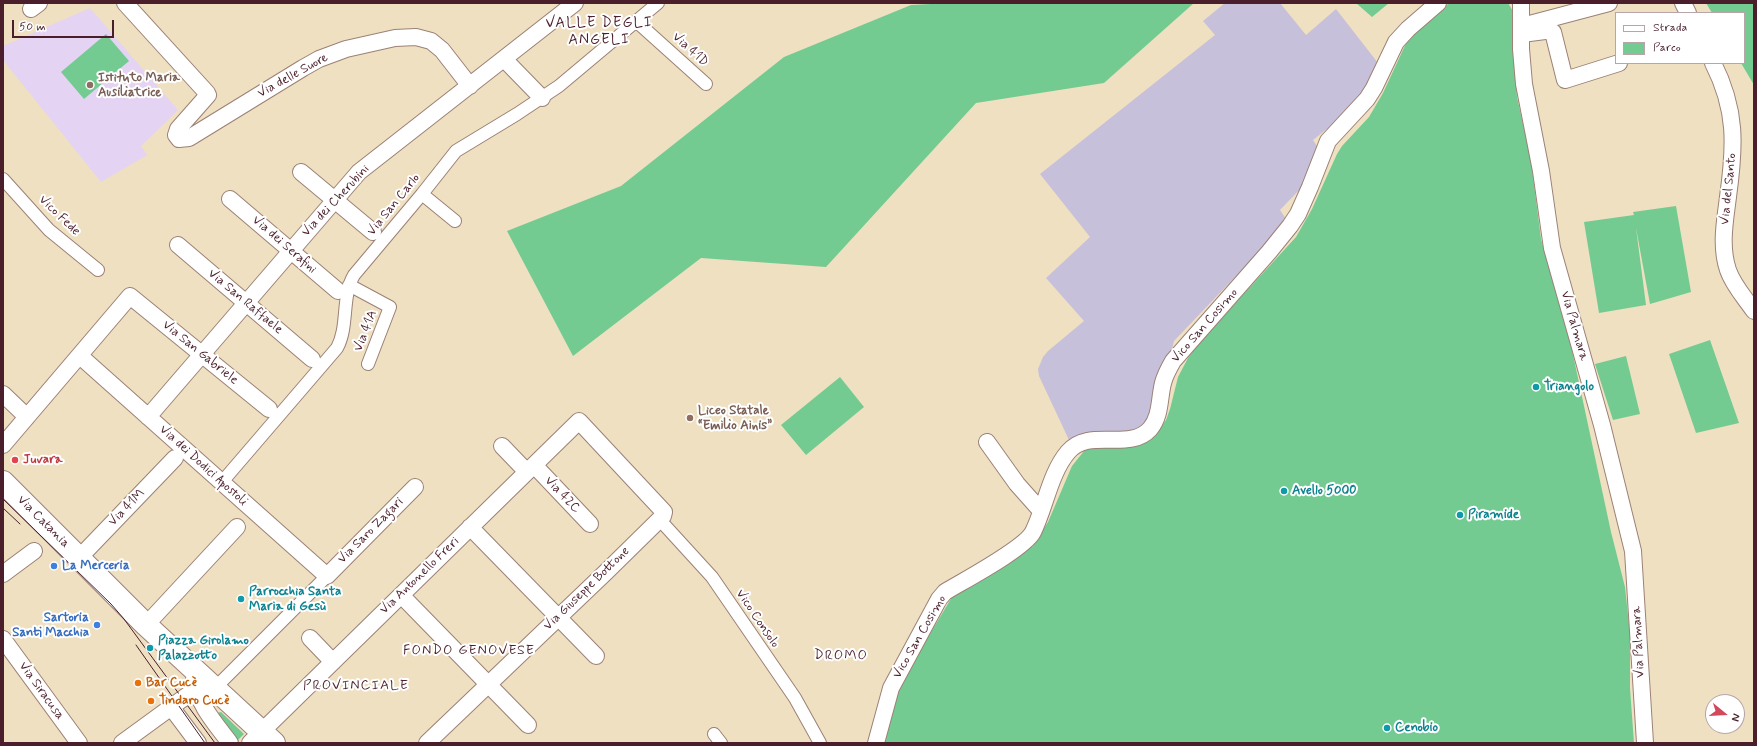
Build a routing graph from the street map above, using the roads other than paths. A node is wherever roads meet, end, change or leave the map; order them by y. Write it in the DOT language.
graph roads {
  1 [pos="125,3"];
  2 [pos="575,3"];
  3 [pos="658,3"];
  4 [pos="1438,3"];
  5 [pos="1521,3"];
  6 [pos="1609,3"];
  7 [pos="1683,3"];
  8 [pos="1688,12"];
  9 [pos="637,22"];
  10 [pos="1522,31"];
  11 [pos="1553,32"];
  12 [pos="504,59"];
  13 [pos="1616,64"];
  14 [pos="1713,64"];
  15 [pos="706,84"];
  16 [pos="470,86"];
  17 [pos="542,98"];
  18 [pos="301,172"];
  19 [pos="3,179"];
  20 [pos="422,194"];
  21 [pos="230,199"];
  22 [pos="335,200"];
  23 [pos="455,221"];
  24 [pos="373,232"];
  25 [pos="178,245"];
  26 [pos="291,251"];
  27 [pos="98,270"];
  28 [pos="344,288"];
  29 [pos="246,303"];
  30 [pos="1754,311"];
  31 [pos="202,355"];
  32 [pos="80,356"];
  33 [pos="312,359"];
  34 [pos="368,364"];
  35 [pos="3,394"];
  36 [pos="269,409"];
  37 [pos="27,417"];
  38 [pos="148,417"];
  39 [pos="987,442"];
  40 [pos="3,445"];
  41 [pos="502,446"];
  42 [pos="175,458"];
  43 [pos="530,468"];
  44 [pos="3,482"];
  45 [pos="222,482"];
  46 [pos="416,487"];
  47 [pos="1041,511"];
  48 [pos="660,519"];
  49 [pos="590,524"];
  50 [pos="237,527"];
  51 [pos="470,527"];
  52 [pos="34,551"];
  53 [pos="79,558"];
  54 [pos="3,574"];
  55 [pos="327,576"];
  56 [pos="401,595"];
  57 [pos="558,616"];
  58 [pos="146,625"];
  59 [pos="310,638"];
  60 [pos="3,639"];
  61 [pos="596,656"];
  62 [pos="333,662"];
  63 [pos="203,681"];
  64 [pos="488,684"];
  65 [pos="171,707"];
  66 [pos="528,724"];
  67 [pos="262,739"];
  68 [pos="79,743"];
  69 [pos="122,743"];
  70 [pos="198,743"];
  71 [pos="230,743"];
  72 [pos="427,743"];
  73 [pos="820,743"];
  74 [pos="876,743"];
  75 [pos="1645,743"];
  1 -- 16 [label="street, Via delle Suore"];
  2 -- 12 [label="street, Via dei Cherubini"];
  3 -- 9 [label="street, Via San Carlo"];
  4 -- 47 [label="street, Vico San Cosimo"];
  5 -- 10 [label="street, Via Palmara"];
  6 -- 10 [label="street"];
  7 -- 8 [label="street"];
  9 -- 15 [label="street, Via 41D"];
  9 -- 17 [label="street, Via San Carlo"];
  10 -- 11 [label="street"];
  10 -- 75 [label="street, Via Palmara"];
  11 -- 13 [label="street"];
  12 -- 16 [label="street, Via dei Cherubini"];
  12 -- 17 [label="street"];
  14 -- 30 [label="street, Via del Santo"];
  16 -- 22 [label="street, Via dei Cherubini"];
  17 -- 20 [label="street, Via San Carlo"];
  18 -- 22 [label="street"];
  19 -- 27 [label="street, Vico Fede"];
  20 -- 23 [label="street"];
  20 -- 28 [label="street, Via San Carlo"];
  21 -- 26 [label="street, Via dei Serafini"];
  22 -- 24 [label="street"];
  22 -- 26 [label="street, Via dei Cherubini"];
  25 -- 29 [label="street, Via San Raffaele"];
  26 -- 28 [label="street, Via dei Serafini"];
  26 -- 29 [label="street, Via dei Cherubini"];
  28 -- 34 [label="street, Via 41A"];
  28 -- 45 [label="street, Via San Carlo"];
  29 -- 31 [label="street, Via dei Cherubini"];
  29 -- 33 [label="street, Via San Raffaele"];
  31 -- 32 [label="street, Via San Gabriele"];
  31 -- 36 [label="street, Via San Gabriele"];
  31 -- 38 [label="street, Via dei Cherubini"];
  32 -- 37 [label="street"];
  32 -- 38 [label="street, Via dei Dodici Apostoli"];
  35 -- 37 [label="street"];
  37 -- 40 [label="street"];
  38 -- 45 [label="street, Via dei Dodici Apostoli"];
  39 -- 47 [label="street"];
  41 -- 43 [label="street, Via 42C"];
  42 -- 53 [label="street, Via 41M"];
  43 -- 48 [label="street, Via Antonello Freri"];
  43 -- 49 [label="street, Via 42C"];
  43 -- 51 [label="street, Via Antonello Freri"];
  44 -- 53 [label="main road, Via Catania"];
  45 -- 55 [label="street, Via dei Dodici Apostoli"];
  46 -- 55 [label="street, Via Saro Zagari"];
  47 -- 74 [label="street, Vico San Cosimo"];
  48 -- 57 [label="street, Via Giuseppe Bottone"];
  48 -- 73 [label="street, Vico Consolo"];
  50 -- 58 [label="street"];
  51 -- 56 [label="street, Via Antonello Freri"];
  51 -- 57 [label="street"];
  52 -- 54 [label="street"];
  53 -- 58 [label="main road, Via Catania"];
  55 -- 63 [label="street"];
  56 -- 62 [label="street, Via Antonello Freri"];
  56 -- 64 [label="street"];
  57 -- 61 [label="street"];
  57 -- 64 [label="street, Via Giuseppe Bottone"];
  58 -- 63 [label="main road, Via Catania"];
  59 -- 62 [label="street"];
  60 -- 68 [label="street, Via Siracusa"];
  62 -- 67 [label="street, Via Antonello Freri"];
  63 -- 65 [label="street"];
  63 -- 67 [label="main road, Via Catania"];
  63 -- 71 [label="street"];
  64 -- 66 [label="street"];
  64 -- 72 [label="street, Via Giuseppe Bottone"];
  65 -- 69 [label="street"];
  65 -- 70 [label="street"];
}
